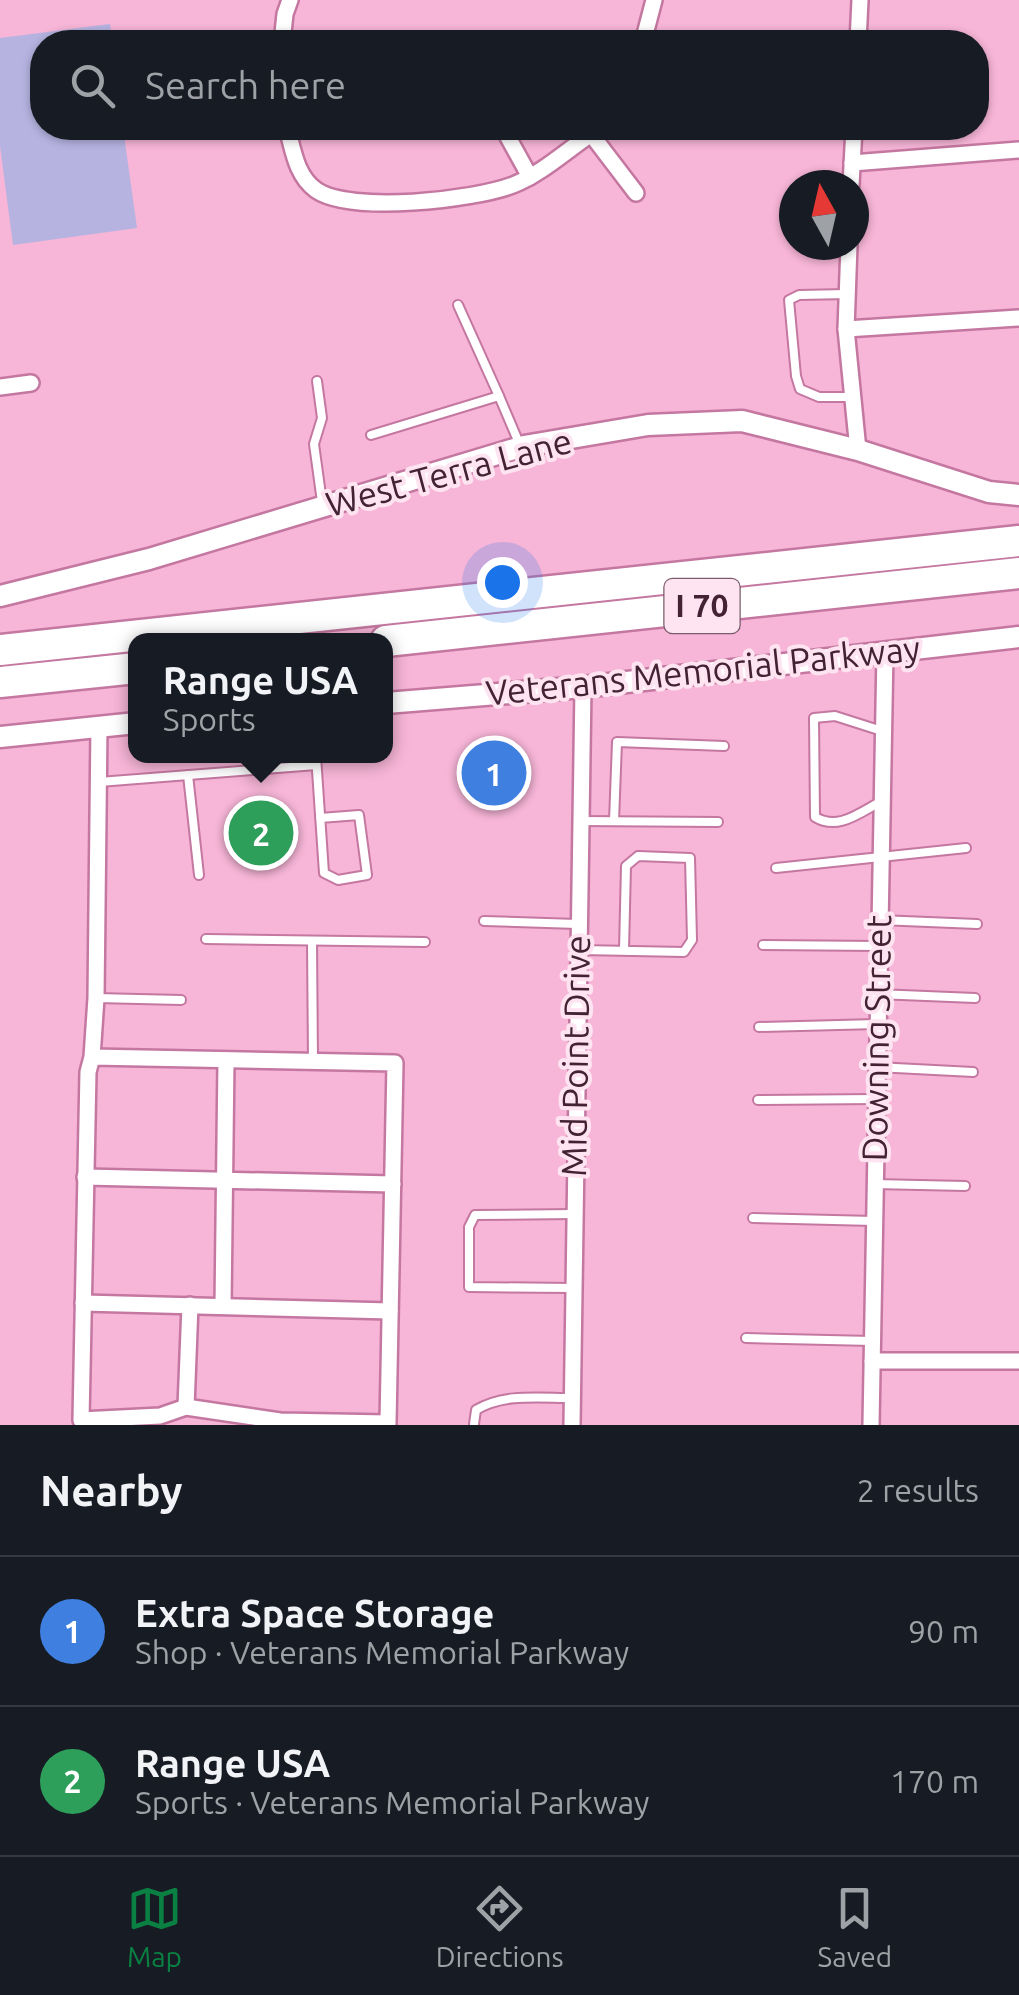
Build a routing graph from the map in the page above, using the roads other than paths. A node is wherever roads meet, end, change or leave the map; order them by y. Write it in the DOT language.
graph roads {
  1 [pos="290,0"];
  2 [pos="654,0"];
  3 [pos="860,0"];
  4 [pos="284,30"];
  5 [pos="646,30"];
  6 [pos="859,30"];
  7 [pos="291,140"];
  8 [pos="510,140"];
  9 [pos="581,140"];
  10 [pos="599,140"];
  11 [pos="853,140"];
  12 [pos="1019,150"];
  13 [pos="852,163"];
  14 [pos="852,170"];
  15 [pos="530,177"];
  16 [pos="636,194"];
  17 [pos="848,260"];
  18 [pos="847,294"];
  19 [pos="458,305"];
  20 [pos="1019,318"];
  21 [pos="846,330"];
  22 [pos="317,381"];
  23 [pos="31,383"];
  24 [pos="0,387"];
  25 [pos="499,396"];
  26 [pos="852,397"];
  27 [pos="371,435"];
  28 [pos="521,447"];
  29 [pos="858,450"];
  30 [pos="1019,495"];
  31 [pos="323,506"];
  32 [pos="1019,541"];
  33 [pos="1019,572"];
  34 [pos="0,596"];
  35 [pos="159,633"];
  36 [pos="128,636"];
  37 [pos="1019,637"];
  38 [pos="393,639"];
  39 [pos="0,650"];
  40 [pos="886,650"];
  41 [pos="128,669"];
  42 [pos="0,682"];
  43 [pos="582,687"];
  44 [pos="393,702"];
  45 [pos="128,724"];
  46 [pos="100,726"];
  47 [pos="882,731"];
  48 [pos="0,737"];
  49 [pos="724,746"];
  50 [pos="290,763"];
  51 [pos="316,763"];
  52 [pos="188,775"];
  53 [pos="98,782"];
  54 [pos="881,802"];
  55 [pos="320,818"];
  56 [pos="614,821"];
  57 [pos="580,822"];
  58 [pos="718,822"];
  59 [pos="966,848"];
  60 [pos="880,858"];
  61 [pos="776,868"];
  62 [pos="200,875"];
  63 [pos="879,920"];
  64 [pos="484,921"];
  65 [pos="577,924"];
  66 [pos="977,924"];
  67 [pos="206,939"];
  68 [pos="312,942"];
  69 [pos="425,942"];
  70 [pos="763,945"];
  71 [pos="879,946"];
  72 [pos="576,950"];
  73 [pos="624,950"];
  74 [pos="877,994"];
  75 [pos="96,998"];
  76 [pos="975,998"];
  77 [pos="181,1000"];
  78 [pos="876,1024"];
  79 [pos="759,1027"];
  80 [pos="92,1057"];
  81 [pos="226,1060"];
  82 [pos="312,1061"];
  83 [pos="876,1067"];
  84 [pos="973,1072"];
  85 [pos="876,1099"];
  86 [pos="758,1100"];
  87 [pos="85,1177"];
  88 [pos="224,1180"];
  89 [pos="392,1184"];
  90 [pos="874,1184"];
  91 [pos="965,1186"];
  92 [pos="574,1214"];
  93 [pos="753,1218"];
  94 [pos="874,1221"];
  95 [pos="574,1288"];
  96 [pos="82,1303"];
  97 [pos="190,1305"];
  98 [pos="223,1306"];
  99 [pos="390,1310"];
  100 [pos="746,1338"];
  101 [pos="872,1340"];
  102 [pos="872,1361"];
  103 [pos="1019,1361"];
  104 [pos="572,1398"];
  105 [pos="186,1407"];
  106 [pos="474,1424"];
  107 [pos="572,1425"];
  108 [pos="870,1425"];
  1 -- 4 [label="street"];
  2 -- 5 [label="street"];
  3 -- 6 [label="street"];
  7 -- 15 [label="street"];
  8 -- 15 [label="street"];
  9 -- 15 [label="street"];
  10 -- 16 [label="street"];
  11 -- 13 [label="street"];
  12 -- 13 [label="street"];
  13 -- 14 [label="street"];
  17 -- 18 [label="street"];
  18 -- 21 [label="street"];
  18 -- 26 [label="lane"];
  19 -- 25 [label="lane"];
  20 -- 21 [label="street"];
  21 -- 26 [label="street"];
  22 -- 31 [label="lane"];
  23 -- 24 [label="street"];
  25 -- 27 [label="lane"];
  25 -- 28 [label="lane"];
  26 -- 29 [label="street"];
  28 -- 29 [label="street, West Terra Lane"];
  28 -- 31 [label="street, West Terra Lane"];
  29 -- 30 [label="street, West Terra Lane"];
  31 -- 34 [label="street, West Terra Lane"];
  32 -- 35 [label="highway, I 70"];
  33 -- 38 [label="highway, I 70"];
  36 -- 39 [label="highway, I 70"];
  37 -- 40 [label="street, Veterans Memorial Parkway"];
  40 -- 43 [label="street, Veterans Memorial Parkway"];
  40 -- 47 [label="street, Downing Street"];
  41 -- 42 [label="highway"];
  43 -- 44 [label="street, Veterans Memorial Parkway"];
  43 -- 57 [label="street, Mid Point Drive"];
  45 -- 46 [label="street"];
  46 -- 48 [label="street"];
  46 -- 53 [label="street"];
  47 -- 54 [label="street, Downing Street"];
  47 -- 54 [label="lane"];
  49 -- 56 [label="lane"];
  50 -- 52 [label="lane"];
  51 -- 55 [label="lane"];
  52 -- 53 [label="lane"];
  52 -- 62 [label="lane"];
  53 -- 75 [label="street"];
  54 -- 60 [label="street, Downing Street"];
  55 -- 55 [label="lane"];
  56 -- 57 [label="lane"];
  56 -- 58 [label="lane"];
  57 -- 65 [label="street, Mid Point Drive"];
  59 -- 60 [label="lane"];
  60 -- 61 [label="lane"];
  60 -- 63 [label="street, Downing Street"];
  63 -- 66 [label="lane"];
  63 -- 71 [label="street, Downing Street"];
  64 -- 65 [label="lane"];
  65 -- 72 [label="street, Mid Point Drive"];
  67 -- 68 [label="lane"];
  68 -- 69 [label="lane"];
  68 -- 82 [label="lane"];
  70 -- 71 [label="lane"];
  71 -- 74 [label="street, Downing Street"];
  72 -- 73 [label="lane"];
  72 -- 92 [label="street, Mid Point Drive"];
  73 -- 73 [label="lane"];
  74 -- 76 [label="lane"];
  74 -- 78 [label="street, Downing Street"];
  75 -- 77 [label="lane"];
  75 -- 80 [label="street"];
  78 -- 79 [label="lane"];
  78 -- 83 [label="street, Downing Street"];
  80 -- 81 [label="street"];
  80 -- 87 [label="street"];
  81 -- 82 [label="street"];
  81 -- 88 [label="street"];
  82 -- 89 [label="street"];
  83 -- 84 [label="lane"];
  83 -- 85 [label="street, Downing Street"];
  85 -- 86 [label="lane"];
  85 -- 90 [label="street, Downing Street"];
  87 -- 88 [label="street"];
  87 -- 96 [label="street"];
  88 -- 89 [label="street"];
  88 -- 98 [label="street"];
  89 -- 99 [label="street"];
  90 -- 91 [label="lane"];
  90 -- 94 [label="street, Downing Street"];
  92 -- 95 [label="street, Mid Point Drive"];
  92 -- 95 [label="lane"];
  93 -- 94 [label="lane"];
  94 -- 101 [label="street, Downing Street"];
  95 -- 104 [label="street, Mid Point Drive"];
  96 -- 97 [label="street"];
  96 -- 105 [label="street"];
  97 -- 98 [label="street"];
  97 -- 105 [label="street"];
  98 -- 99 [label="street"];
  99 -- 105 [label="street"];
  100 -- 101 [label="lane"];
  101 -- 102 [label="street, Downing Street"];
  102 -- 103 [label="street"];
  102 -- 108 [label="street, Downing Street"];
  104 -- 106 [label="lane"];
  104 -- 107 [label="street, Mid Point Drive"];
}
